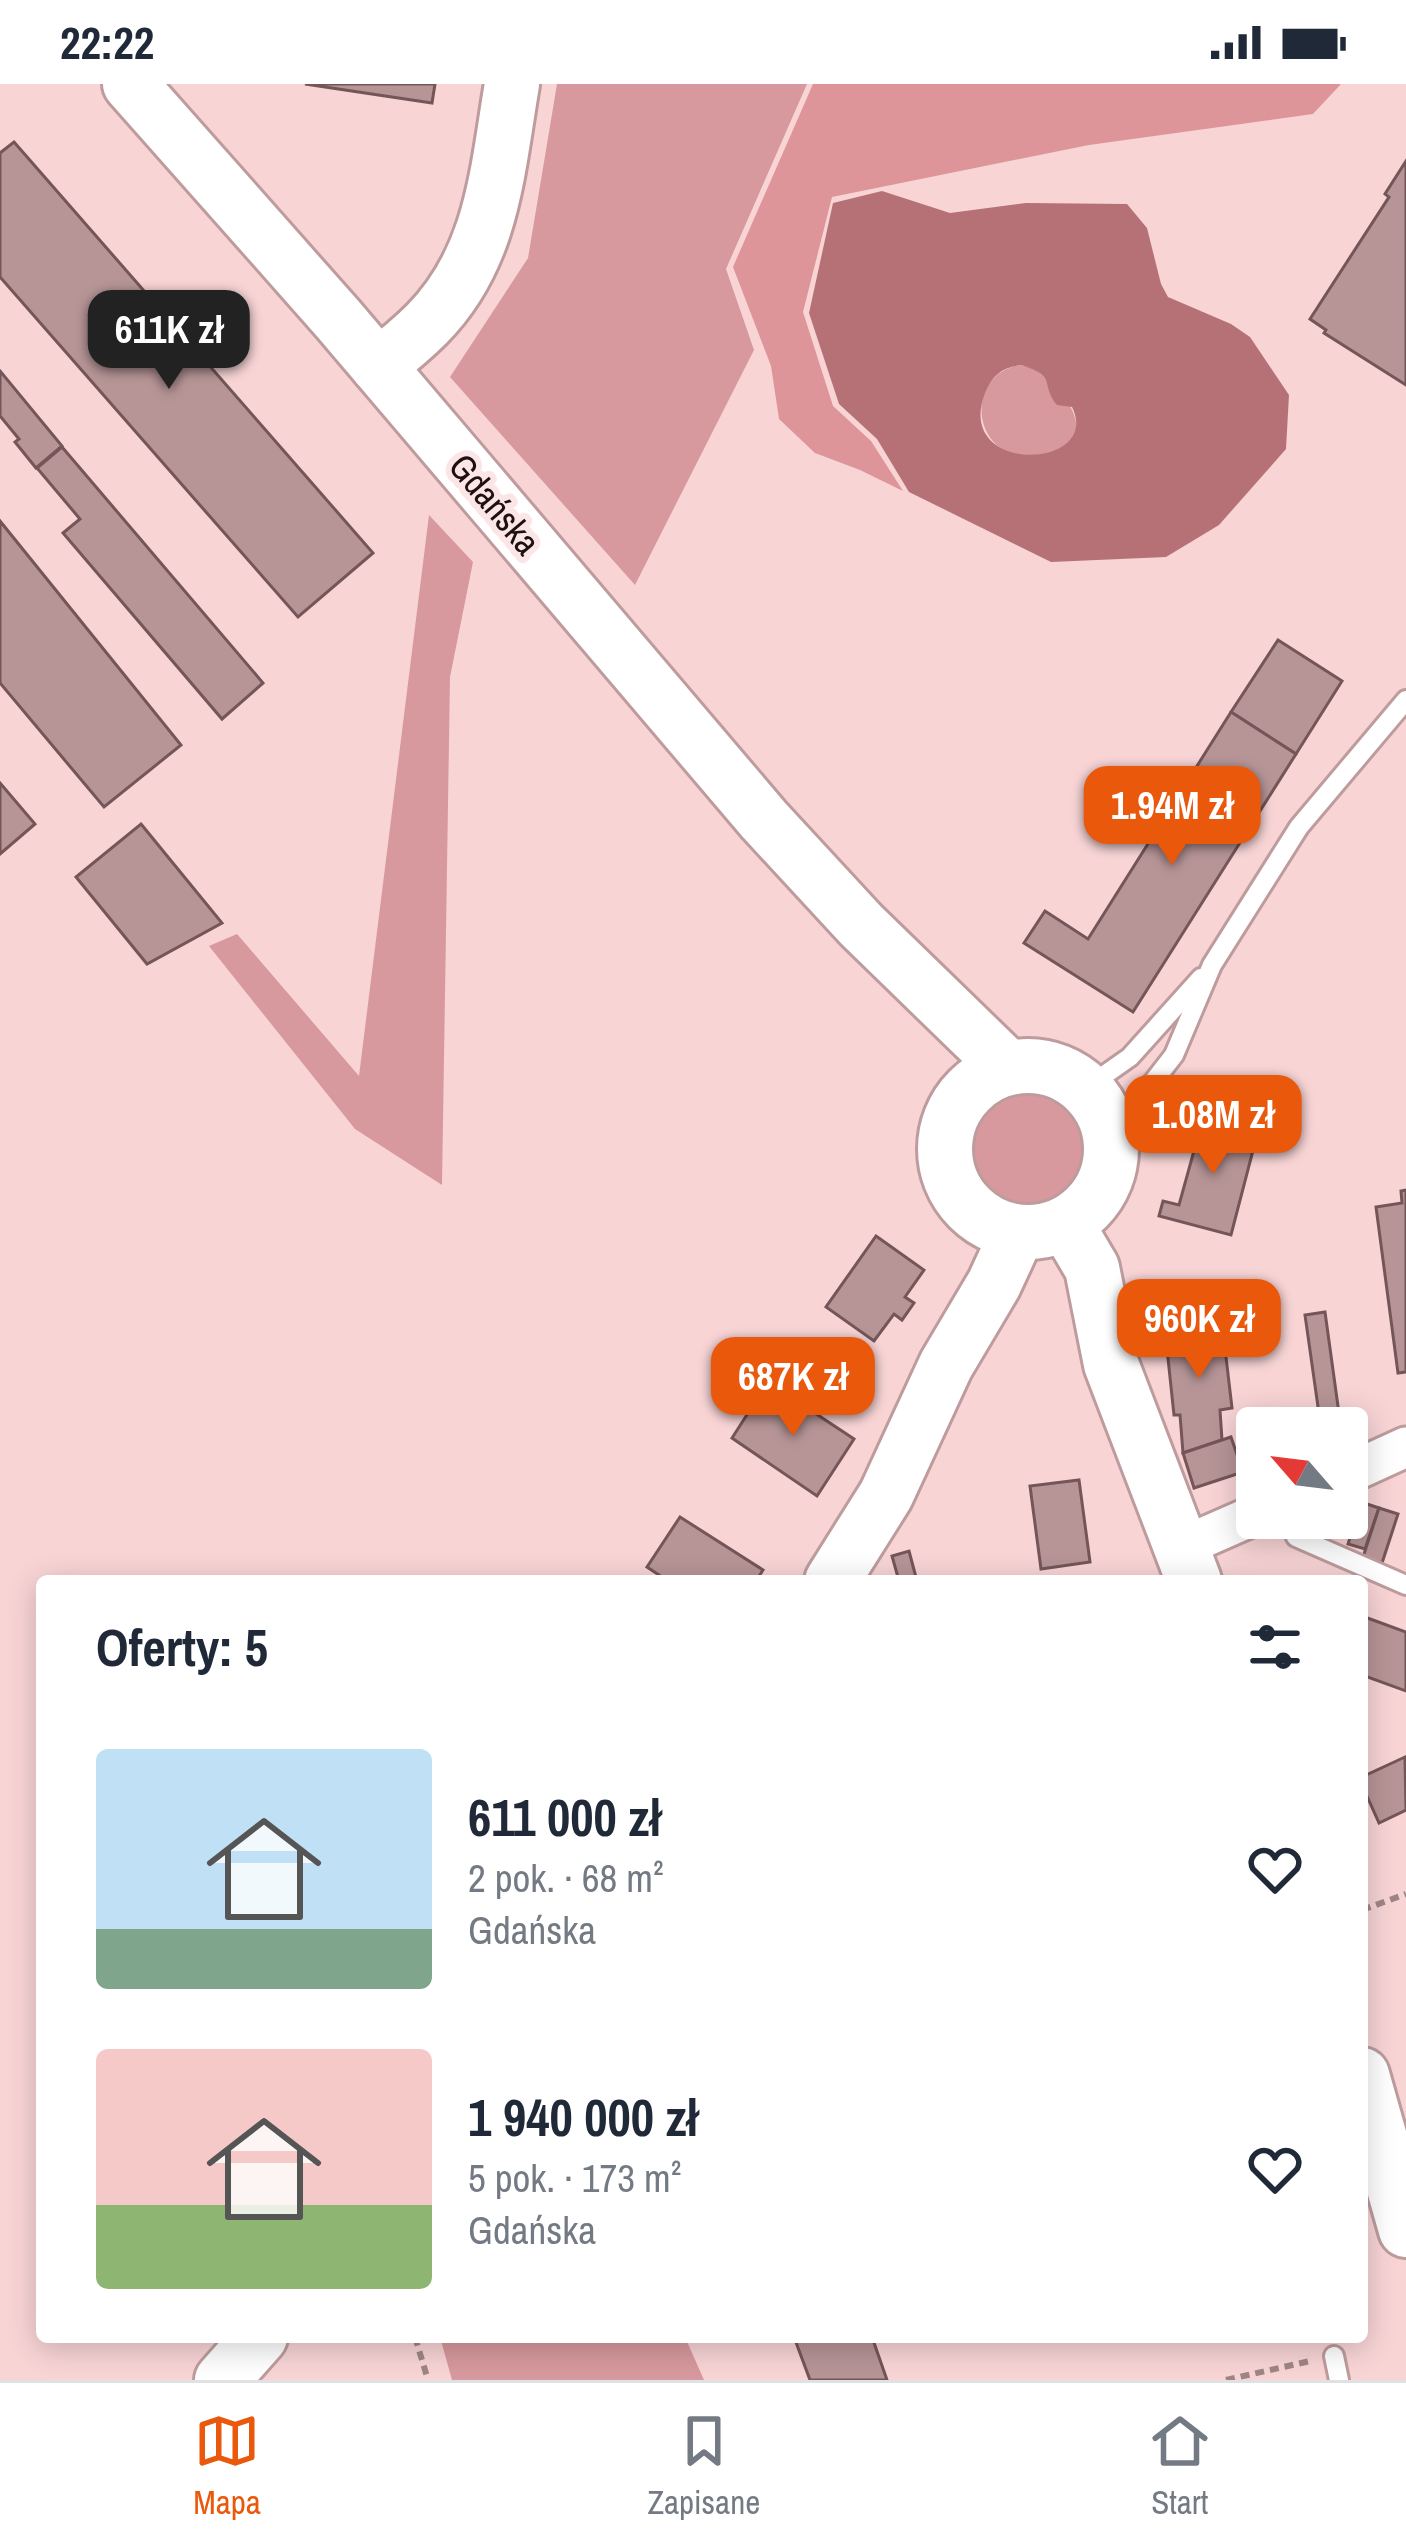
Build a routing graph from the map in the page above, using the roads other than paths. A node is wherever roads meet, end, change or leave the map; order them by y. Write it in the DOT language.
graph roads {
  1 [pos="130,84"];
  2 [pos="512,84"];
  3 [pos="378,367"];
  4 [pos="1406,700"];
  5 [pos="861,925"];
  6 [pos="1212,965"];
  7 [pos="1006,1067"];
  8 [pos="960,1099"];
  9 [pos="1098,1107"];
  10 [pos="1040,1216"];
  11 [pos="1406,1447"];
  12 [pos="1368,1464"];
  13 [pos="1236,1522"];
  14 [pos="1300,1539"];
  15 [pos="1188,1564"];
  16 [pos="836,1575"];
  17 [pos="1406,1586"];
  18 [pos="1368,2096"];
  19 [pos="1406,2230"];
  20 [pos="255,2343"];
  21 [pos="1334,2356"];
  22 [pos="222,2380"];
  23 [pos="1339,2380"];
  1 -- 3 [label="street, Gdańska"];
  2 -- 3 [label="street"];
  3 -- 5 [label="street, Gdańska"];
  4 -- 6 [label="lane"];
  5 -- 7 [label="street, Gdańska"];
  5 -- 8 [label="street, Gdańska"];
  6 -- 9 [label="lane"];
  6 -- 9 [label="lane"];
  7 -- 8 [label="street"];
  7 -- 9 [label="street"];
  8 -- 10 [label="street"];
  9 -- 10 [label="street"];
  10 -- 15 [label="street"];
  10 -- 16 [label="street"];
  11 -- 12 [label="street"];
  13 -- 15 [label="street"];
  14 -- 17 [label="lane"];
  18 -- 19 [label="street"];
  20 -- 22 [label="street"];
  21 -- 23 [label="lane"];
}
